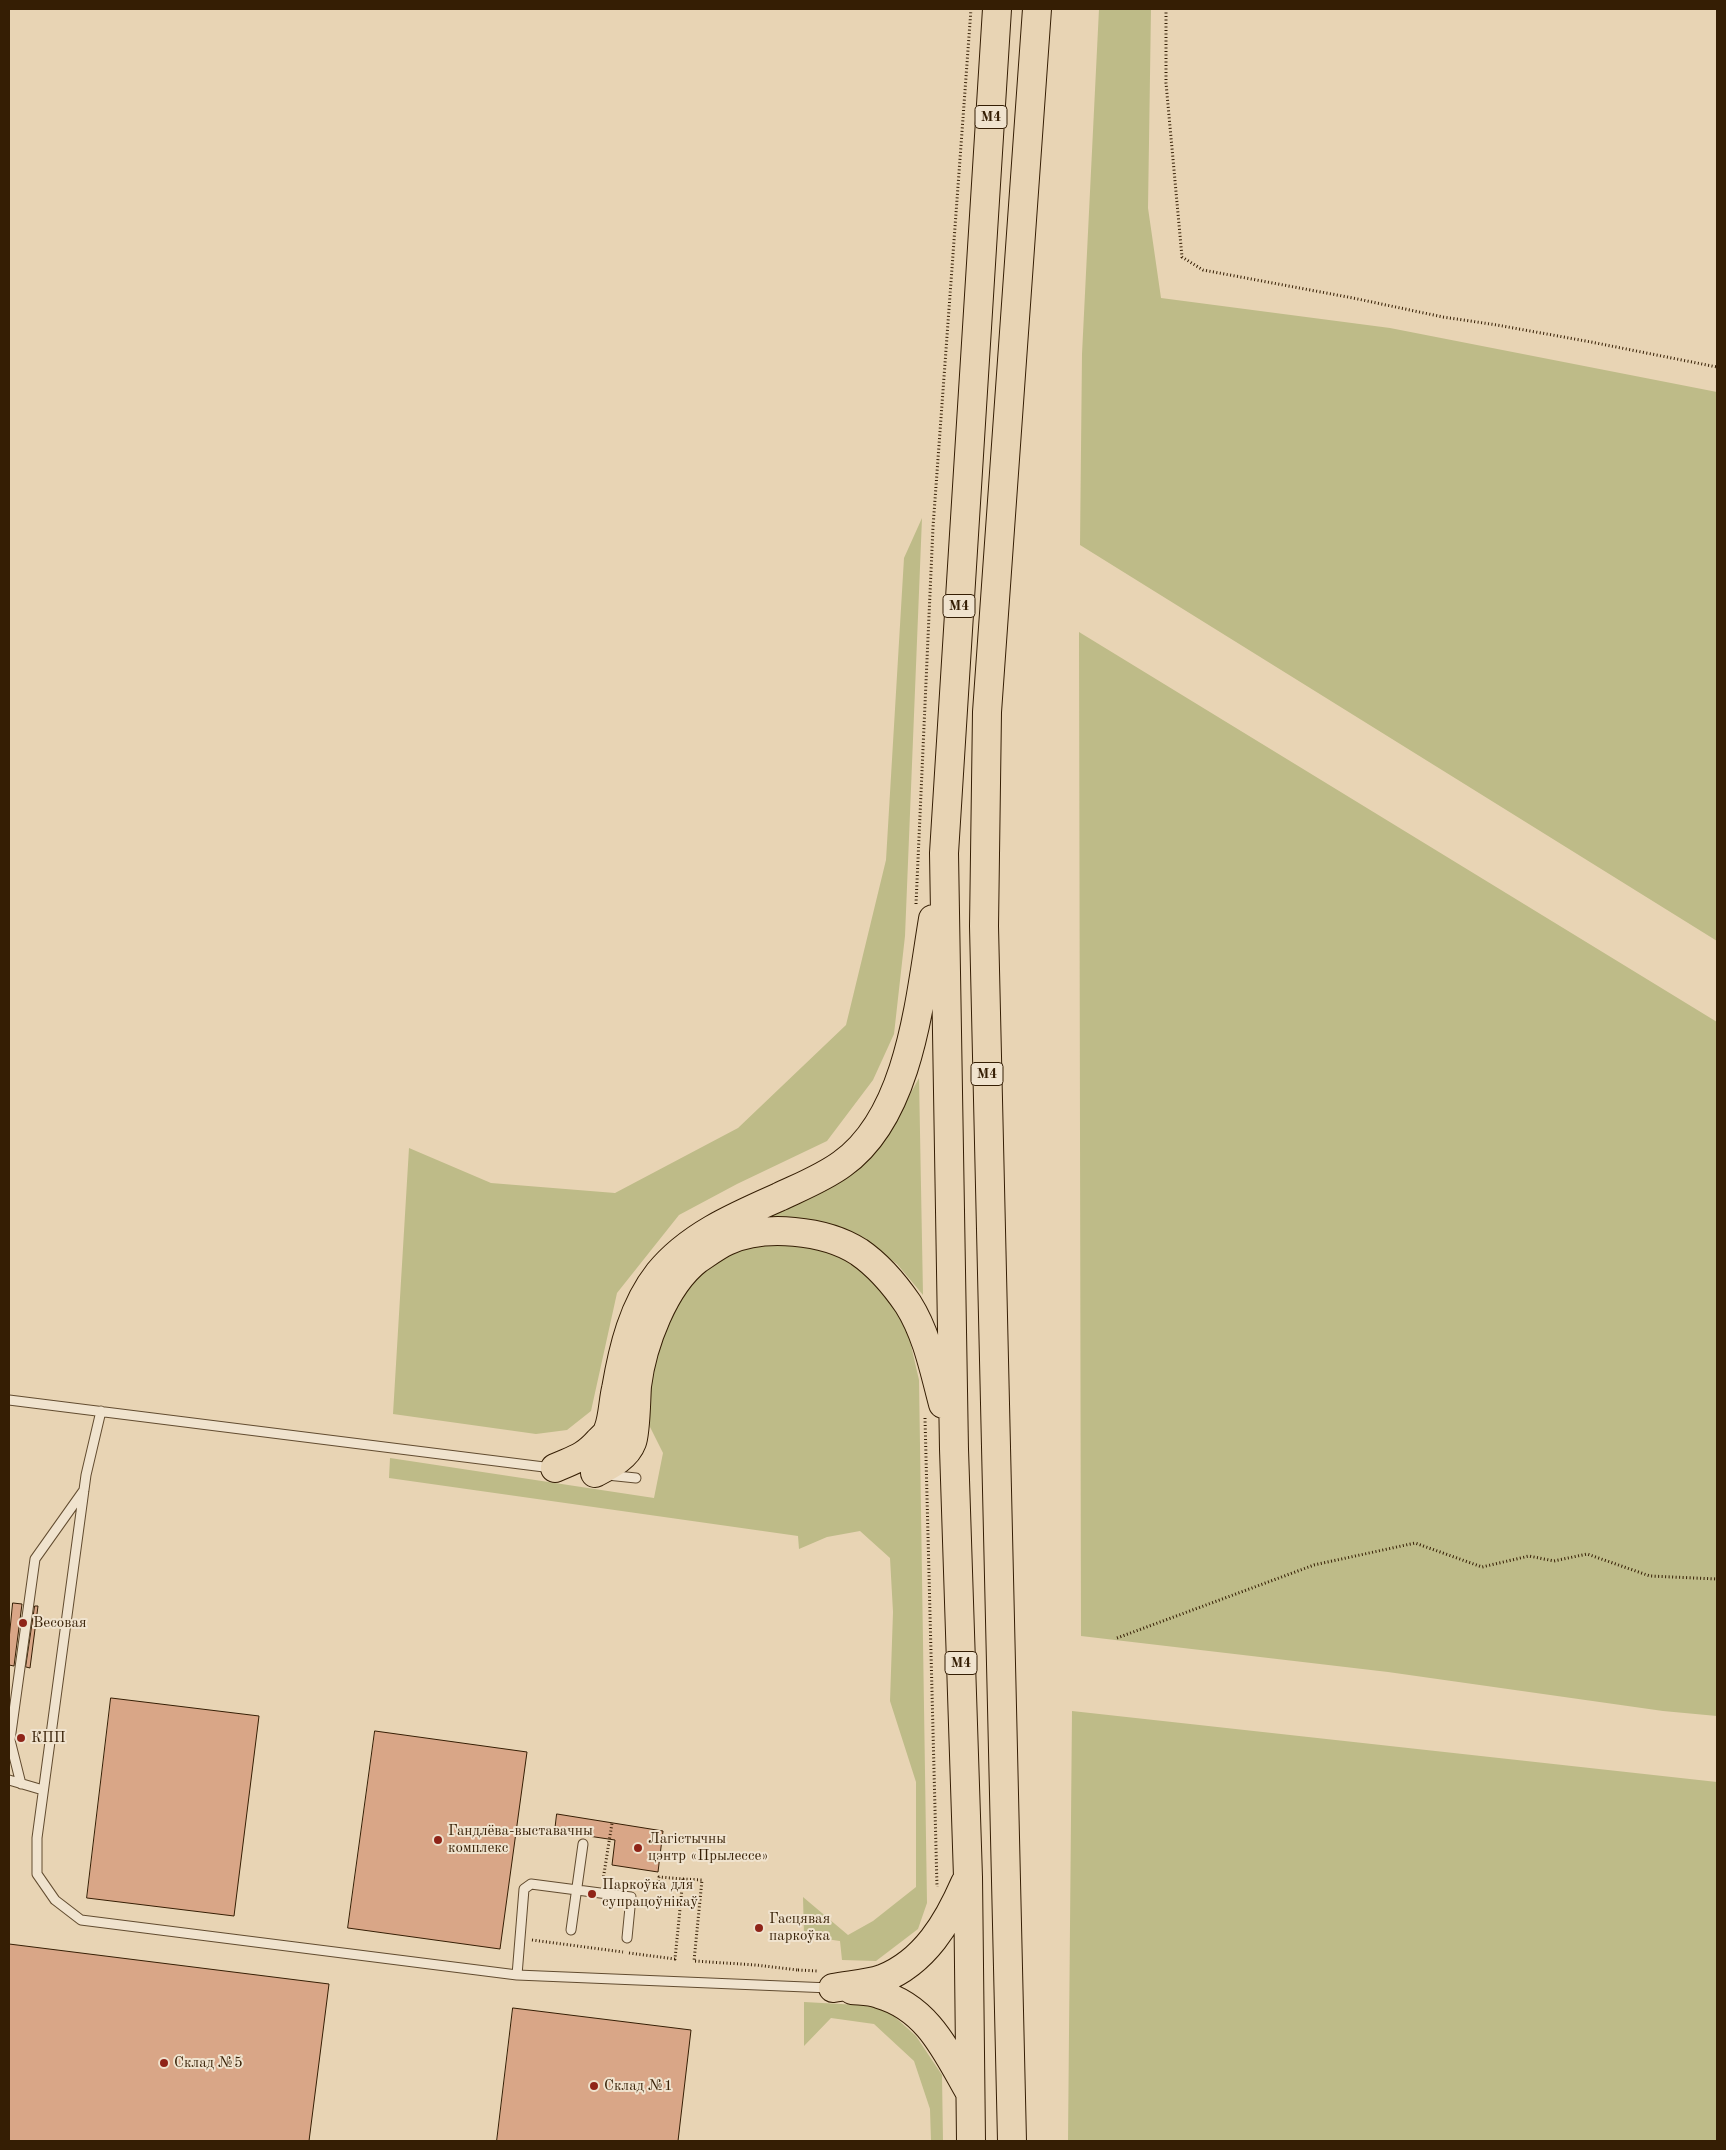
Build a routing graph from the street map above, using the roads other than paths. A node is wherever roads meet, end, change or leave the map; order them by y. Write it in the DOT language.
graph roads {
  1 [pos="997,9"];
  2 [pos="1037,9"];
  3 [pos="944,853"];
  4 [pos="9,1400"];
  5 [pos="101,1412"];
  6 [pos="954,1448"];
  7 [pos="577,1471"];
  8 [pos="636,1478"];
  9 [pos="84,1489"];
  10 [pos="9,1780"];
  11 [pos="21,1784"];
  12 [pos="43,1790"];
  13 [pos="583,1844"];
  14 [pos="968,1877"];
  15 [pos="577,1889"];
  16 [pos="571,1930"];
  17 [pos="626,1938"];
  18 [pos="517,1975"];
  19 [pos="829,1980"];
  20 [pos="970,2093"];
  21 [pos="971,2141"];
  22 [pos="1012,2141"];
  1 -- 3 [label="highway, М4"];
  2 -- 22 [label="highway, М4"];
  3 -- 6 [label="highway, М4"];
  3 -- 7 [label="highway"];
  4 -- 5 [label="lane"];
  5 -- 7 [label="lane"];
  5 -- 9 [label="lane"];
  6 -- 7 [label="highway"];
  6 -- 14 [label="highway, М4"];
  7 -- 8 [label="lane"];
  9 -- 11 [label="lane"];
  9 -- 12 [label="lane"];
  10 -- 11 [label="lane"];
  11 -- 12 [label="lane"];
  12 -- 18 [label="lane"];
  13 -- 15 [label="lane"];
  14 -- 19 [label="highway"];
  14 -- 20 [label="highway, М4"];
  15 -- 16 [label="lane"];
  15 -- 17 [label="lane"];
  15 -- 18 [label="lane"];
  18 -- 19 [label="lane"];
  19 -- 20 [label="highway"];
  20 -- 21 [label="highway, М4"];
}
